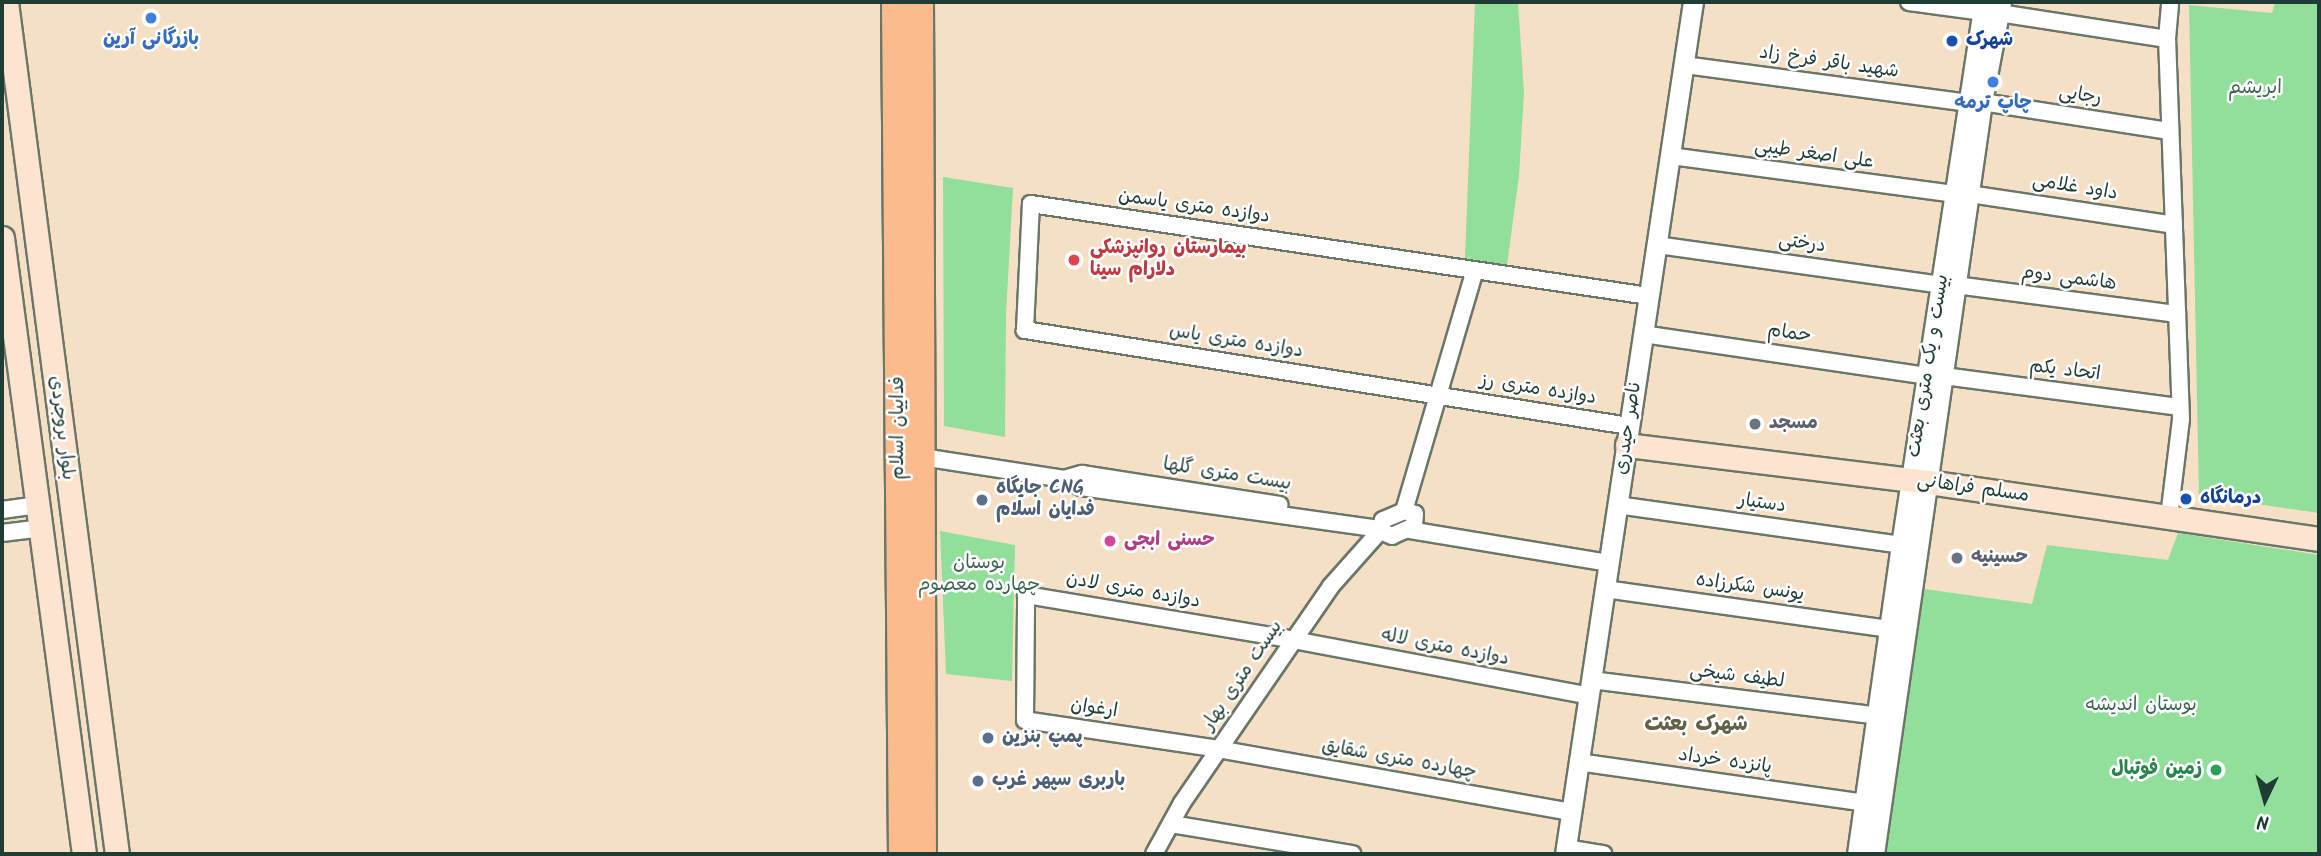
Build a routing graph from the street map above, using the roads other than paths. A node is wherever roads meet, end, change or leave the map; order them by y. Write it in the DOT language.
graph roads {
  1 [pos="6,2"];
  2 [pos="895,2"];
  3 [pos="920,2"];
  4 [pos="1693,2"];
  5 [pos="1909,2"];
  6 [pos="2171,2"];
  7 [pos="1992,7"];
  8 [pos="2167,39"];
  9 [pos="1684,65"];
  10 [pos="1975,103"];
  11 [pos="2170,131"];
  12 [pos="1670,156"];
  13 [pos="1961,194"];
  14 [pos="2174,225"];
  15 [pos="2,238"];
  16 [pos="1657,245"];
  17 [pos="1475,270"];
  18 [pos="1949,285"];
  19 [pos="1649,296"];
  20 [pos="2177,314"];
  21 [pos="1026,330"];
  22 [pos="1643,334"];
  23 [pos="1936,376"];
  24 [pos="1440,396"];
  25 [pos="2180,407"];
  26 [pos="1628,435"];
  27 [pos="922,457"];
  28 [pos="1919,481"];
  29 [pos="1617,505"];
  30 [pos="2,510"];
  31 [pos="1404,511"];
  32 [pos="39,517"];
  33 [pos="2169,517"];
  34 [pos="1381,527"];
  35 [pos="1409,530"];
  36 [pos="2,533"];
  37 [pos="2319,539"];
  38 [pos="1901,545"];
  39 [pos="1609,563"];
  40 [pos="1605,589"];
  41 [pos="1890,629"];
  42 [pos="1294,640"];
  43 [pos="1026,657"];
  44 [pos="1590,688"];
  45 [pos="1878,716"];
  46 [pos="1219,749"];
  47 [pos="1578,762"];
  48 [pos="1865,803"];
  49 [pos="1571,812"];
  50 [pos="1171,824"];
  51 [pos="1565,851"];
  52 [pos="85,854"];
  53 [pos="117,854"];
  54 [pos="902,854"];
  55 [pos="923,854"];
  56 [pos="1154,854"];
  57 [pos="1353,854"];
  58 [pos="1604,854"];
  59 [pos="1857,854"];
  60 [pos="1874,854"];
  1 -- 53 [label="main road, بلوار بروجردی"];
  2 -- 54 [label="main road, فداییان اسلام"];
  3 -- 27 [label="main road, فداییان اسلام"];
  4 -- 9 [label="street, ناصر حیدری"];
  5 -- 7 [label="street"];
  6 -- 8 [label="street"];
  7 -- 8 [label="street"];
  7 -- 10 [label="street, بیست و یک متری بعثت"];
  8 -- 11 [label="street"];
  9 -- 10 [label="street, شهید باقر فرخ زاد"];
  9 -- 12 [label="street, ناصر حیدری"];
  10 -- 11 [label="street, رجایی"];
  10 -- 13 [label="street, بیست و یک متری بعثت"];
  11 -- 14 [label="street"];
  12 -- 13 [label="street, علی اصغر طیبی"];
  12 -- 16 [label="street, ناصر حیدری"];
  13 -- 14 [label="street, داود غلامی"];
  13 -- 18 [label="street, بیست و یک متری بعثت"];
  14 -- 20 [label="street"];
  15 -- 32 [label="main road, بلوار بروجردی"];
  16 -- 18 [label="street, درختی"];
  16 -- 19 [label="street, ناصر حیدری"];
  17 -- 19 [label="street"];
  17 -- 21 [label="street, دوازده متری یاسمن"];
  17 -- 24 [label="street"];
  18 -- 20 [label="street, هاشمی دوم"];
  18 -- 23 [label="street, بیست و یک متری بعثت"];
  19 -- 22 [label="street, ناصر حیدری"];
  20 -- 25 [label="street"];
  21 -- 24 [label="street, دوازده متری یاس"];
  22 -- 23 [label="street, حمام"];
  22 -- 26 [label="street, ناصر حیدری"];
  23 -- 25 [label="street, اتحاد یکم"];
  23 -- 28 [label="street, بیست و یک متری بعثت"];
  24 -- 26 [label="street, دوازده متری رز"];
  24 -- 31 [label="street"];
  25 -- 33 [label="street"];
  26 -- 28 [label="main road, مسلم فراهانی"];
  26 -- 29 [label="street, ناصر حیدری"];
  27 -- 34 [label="street, بیست متری گلها"];
  27 -- 55 [label="main road, فداییان اسلام"];
  28 -- 33 [label="main road, مسلم فراهانی"];
  28 -- 38 [label="street, بیست و یک متری بعثت"];
  28 -- 60 [label="street, بیست و یک متری بعثت"];
  29 -- 38 [label="street, دستیار"];
  29 -- 39 [label="street, ناصر حیدری"];
  30 -- 32 [label="street"];
  31 -- 34 [label="street"];
  31 -- 35 [label="street"];
  32 -- 36 [label="street"];
  32 -- 52 [label="main road, بلوار بروجردی"];
  33 -- 37 [label="main road, مسلم فراهانی"];
  34 -- 35 [label="street, بیست متری گلها"];
  34 -- 42 [label="street, بیست متری بهار"];
  35 -- 39 [label="street"];
  38 -- 41 [label="street, بیست و یک متری بعثت"];
  39 -- 40 [label="street, ناصر حیدری"];
  40 -- 41 [label="street, یونس شکرزاده"];
  40 -- 44 [label="street, ناصر حیدری"];
  41 -- 45 [label="street, بیست و یک متری بعثت"];
  42 -- 43 [label="street, دوازده متری لادن"];
  42 -- 44 [label="street, دوازده متری لاله"];
  42 -- 46 [label="street, بیست متری بهار"];
  43 -- 46 [label="street, ارغوان"];
  44 -- 45 [label="street, لطیف شیخی"];
  44 -- 47 [label="street, ناصر حیدری"];
  45 -- 48 [label="street, بیست و یک متری بعثت"];
  46 -- 49 [label="street, چهارده متری شقایق"];
  46 -- 50 [label="street, بیست متری بهار"];
  47 -- 48 [label="street, پانزده خرداد"];
  47 -- 49 [label="street, ناصر حیدری"];
  48 -- 59 [label="street, بیست و یک متری بعثت"];
  49 -- 51 [label="street, ناصر حیدری"];
  50 -- 56 [label="street, بیست متری بهار"];
  50 -- 57 [label="street"];
  51 -- 58 [label="street"];
}
